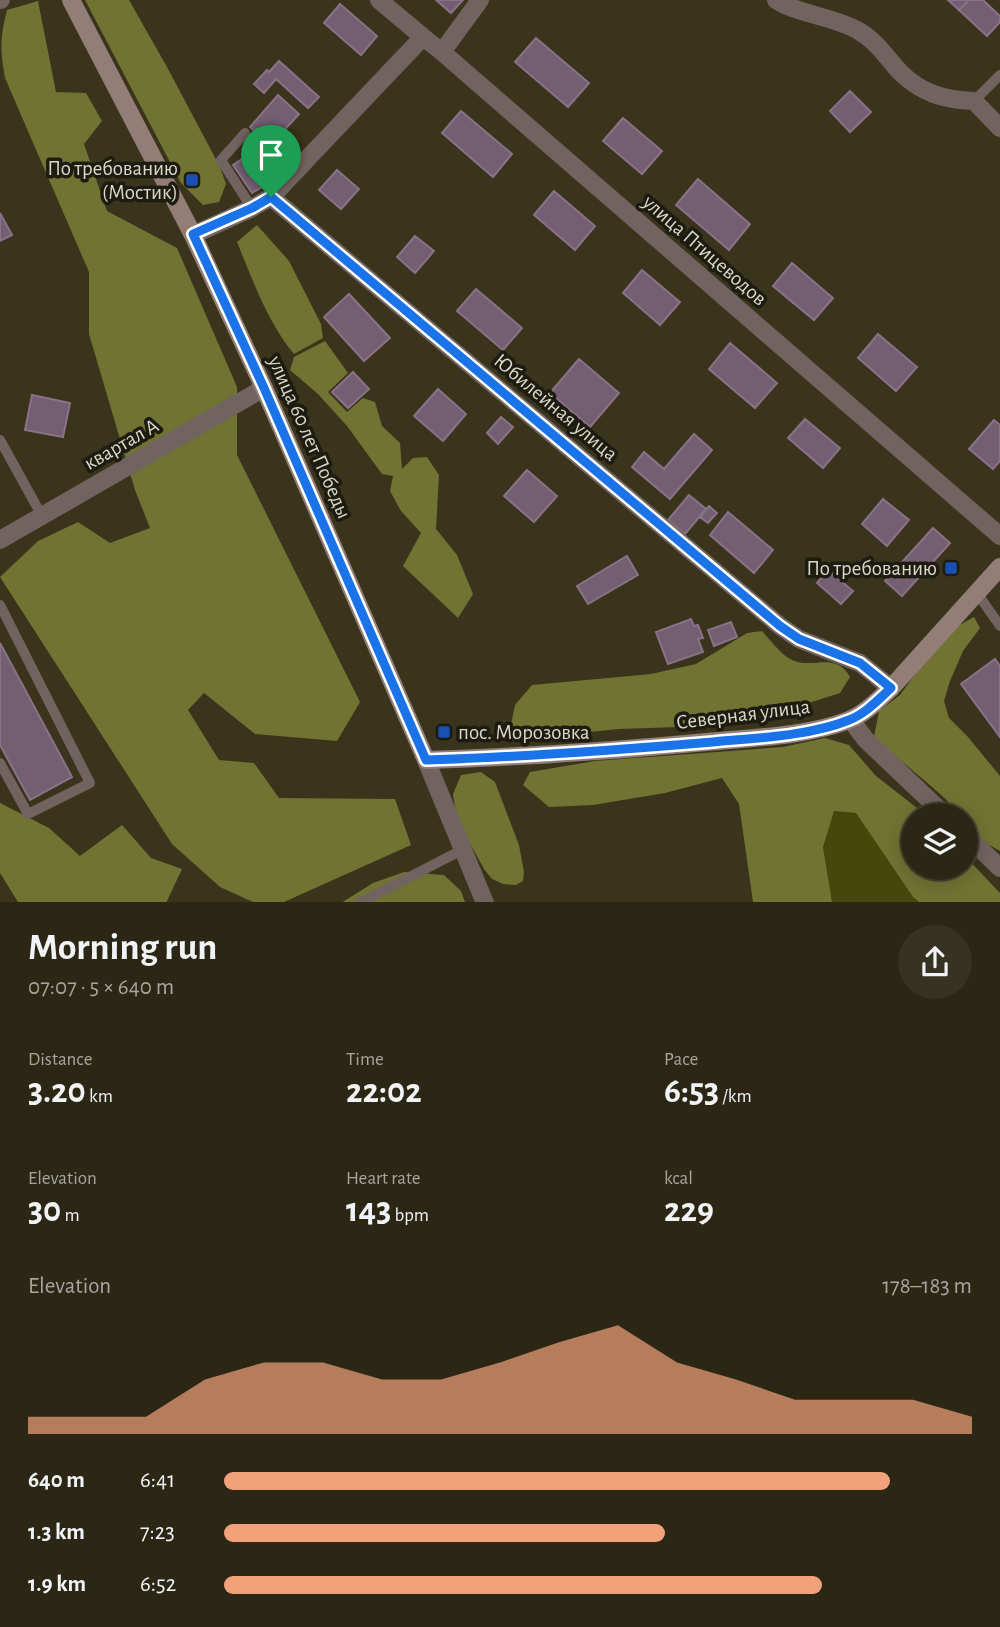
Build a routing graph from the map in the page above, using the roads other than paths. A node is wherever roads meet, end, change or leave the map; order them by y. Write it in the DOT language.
graph roads {
  1 [pos="71,0"];
  2 [pos="379,0"];
  3 [pos="480,0"];
  4 [pos="776,0"];
  5 [pos="423,37"];
  6 [pos="442,51"];
  7 [pos="1000,75"];
  8 [pos="974,102"];
  9 [pos="1000,128"];
  10 [pos="245,133"];
  11 [pos="271,197"];
  12 [pos="252,208"];
  13 [pos="193,234"];
  14 [pos="264,388"];
  15 [pos="0,440"];
  16 [pos="43,516"];
  17 [pos="1000,536"];
  18 [pos="0,540"];
  19 [pos="1000,567"];
  20 [pos="977,593"];
  21 [pos="0,605"];
  22 [pos="1000,626"];
  23 [pos="891,688"];
  24 [pos="851,720"];
  25 [pos="426,760"];
  26 [pos="0,763"];
  27 [pos="932,803"];
  28 [pos="978,847"];
  29 [pos="462,850"];
  30 [pos="1000,868"];
  31 [pos="359,902"];
  32 [pos="485,902"];
  1 -- 13 [label="street, улица 60 лет Победы"];
  2 -- 5 [label="street, улица Птицеводов"];
  3 -- 6 [label="street"];
  4 -- 8 [label="street"];
  5 -- 6 [label="street, улица Птицеводов"];
  5 -- 11 [label="street"];
  6 -- 17 [label="street, улица Птицеводов"];
  7 -- 8 [label="lane"];
  8 -- 9 [label="street"];
  10 -- 12 [label="lane"];
  11 -- 12 [label="street"];
  11 -- 23 [label="street, Юбилейная улица"];
  12 -- 13 [label="street"];
  13 -- 14 [label="street, улица 60 лет Победы"];
  14 -- 16 [label="street, квартал А"];
  14 -- 25 [label="street, улица 60 лет Победы"];
  15 -- 16 [label="lane"];
  16 -- 18 [label="street, квартал А"];
  19 -- 20 [label="street, Северная улица"];
  20 -- 22 [label="lane"];
  20 -- 23 [label="street, Северная улица"];
  21 -- 26 [label="lane"];
  23 -- 24 [label="street, Северная улица"];
  24 -- 25 [label="street, Северная улица"];
  24 -- 27 [label="street"];
  25 -- 29 [label="street, улица 60 лет Победы"];
  28 -- 30 [label="street"];
  29 -- 31 [label="lane"];
  29 -- 32 [label="street, улица 60 лет Победы"];
}
